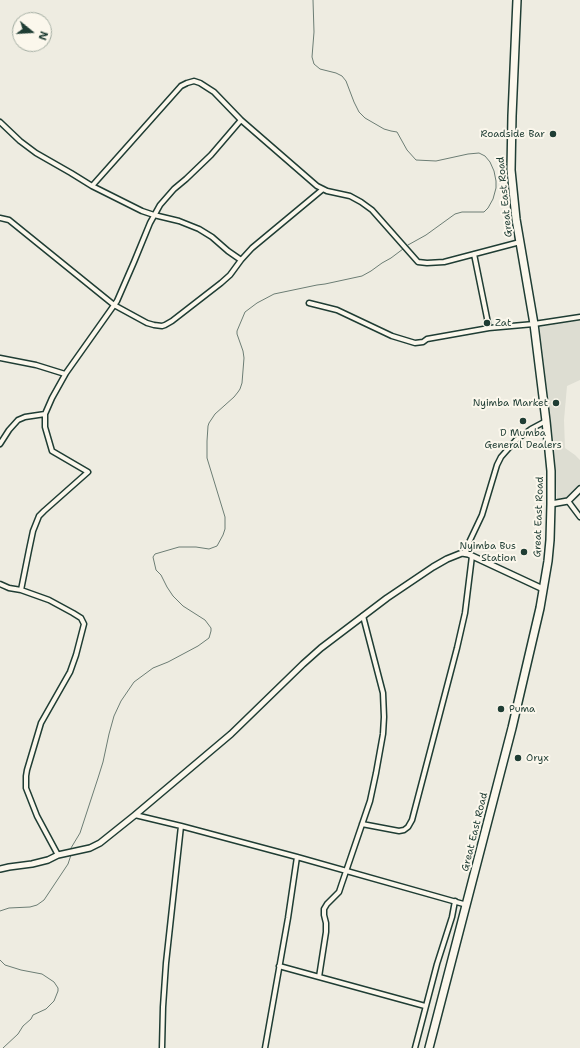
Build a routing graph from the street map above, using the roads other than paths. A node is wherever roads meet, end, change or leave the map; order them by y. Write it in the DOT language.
graph roads {
  1 [pos="517,0"];
  2 [pos="240,120"];
  3 [pos="0,122"];
  4 [pos="92,186"];
  5 [pos="323,189"];
  6 [pos="154,215"];
  7 [pos="0,218"];
  8 [pos="520,242"];
  9 [pos="474,254"];
  10 [pos="241,260"];
  11 [pos="309,303"];
  12 [pos="114,305"];
  13 [pos="580,317"];
  14 [pos="534,324"];
  15 [pos="489,328"];
  16 [pos="0,358"];
  17 [pos="65,374"];
  18 [pos="45,414"];
  19 [pos="546,421"];
  20 [pos="0,444"];
  21 [pos="580,489"];
  22 [pos="568,501"];
  23 [pos="551,504"];
  24 [pos="580,517"];
  25 [pos="464,553"];
  26 [pos="472,556"];
  27 [pos="0,584"];
  28 [pos="543,589"];
  29 [pos="21,590"];
  30 [pos="362,616"];
  31 [pos="135,815"];
  32 [pos="362,824"];
  33 [pos="181,826"];
  34 [pos="58,855"];
  35 [pos="297,858"];
  36 [pos="0,869"];
  37 [pos="346,871"];
  38 [pos="455,901"];
  39 [pos="467,905"];
  40 [pos="279,966"];
  41 [pos="319,977"];
  42 [pos="425,1006"];
  43 [pos="162,1048"];
  44 [pos="167,1048"];
  45 [pos="265,1048"];
  46 [pos="415,1048"];
  47 [pos="429,1048"];
  1 -- 8 [label="highway, Great East Road"];
  2 -- 4 [label="street"];
  2 -- 5 [label="street"];
  2 -- 6 [label="street"];
  3 -- 4 [label="street"];
  4 -- 6 [label="street"];
  5 -- 9 [label="street"];
  5 -- 10 [label="street"];
  6 -- 10 [label="street"];
  6 -- 12 [label="street"];
  7 -- 12 [label="street"];
  8 -- 9 [label="street"];
  8 -- 14 [label="highway, Great East Road"];
  9 -- 15 [label="street"];
  10 -- 12 [label="street"];
  11 -- 15 [label="street"];
  12 -- 17 [label="street"];
  13 -- 14 [label="street"];
  14 -- 15 [label="street"];
  14 -- 19 [label="highway, Great East Road"];
  16 -- 17 [label="street"];
  17 -- 18 [label="street"];
  18 -- 20 [label="street"];
  18 -- 29 [label="street"];
  19 -- 23 [label="highway, Great East Road"];
  19 -- 25 [label="street"];
  21 -- 22 [label="street"];
  22 -- 23 [label="street"];
  22 -- 24 [label="street"];
  23 -- 28 [label="highway, Great East Road"];
  25 -- 26 [label="street"];
  25 -- 30 [label="street"];
  26 -- 28 [label="street"];
  26 -- 32 [label="street"];
  27 -- 29 [label="street"];
  28 -- 39 [label="highway, Great East Road"];
  29 -- 34 [label="street"];
  30 -- 31 [label="street"];
  30 -- 32 [label="street"];
  31 -- 33 [label="street"];
  31 -- 34 [label="street"];
  32 -- 37 [label="street"];
  33 -- 35 [label="street"];
  33 -- 43 [label="street"];
  34 -- 36 [label="street"];
  35 -- 37 [label="street"];
  35 -- 40 [label="street"];
  37 -- 38 [label="street"];
  37 -- 41 [label="street"];
  38 -- 39 [label="street"];
  38 -- 42 [label="street"];
  39 -- 47 [label="highway, Great East Road"];
  40 -- 41 [label="street"];
  40 -- 45 [label="street"];
  41 -- 42 [label="street"];
  42 -- 46 [label="street"];
  43 -- 44 [label="street"];
}
